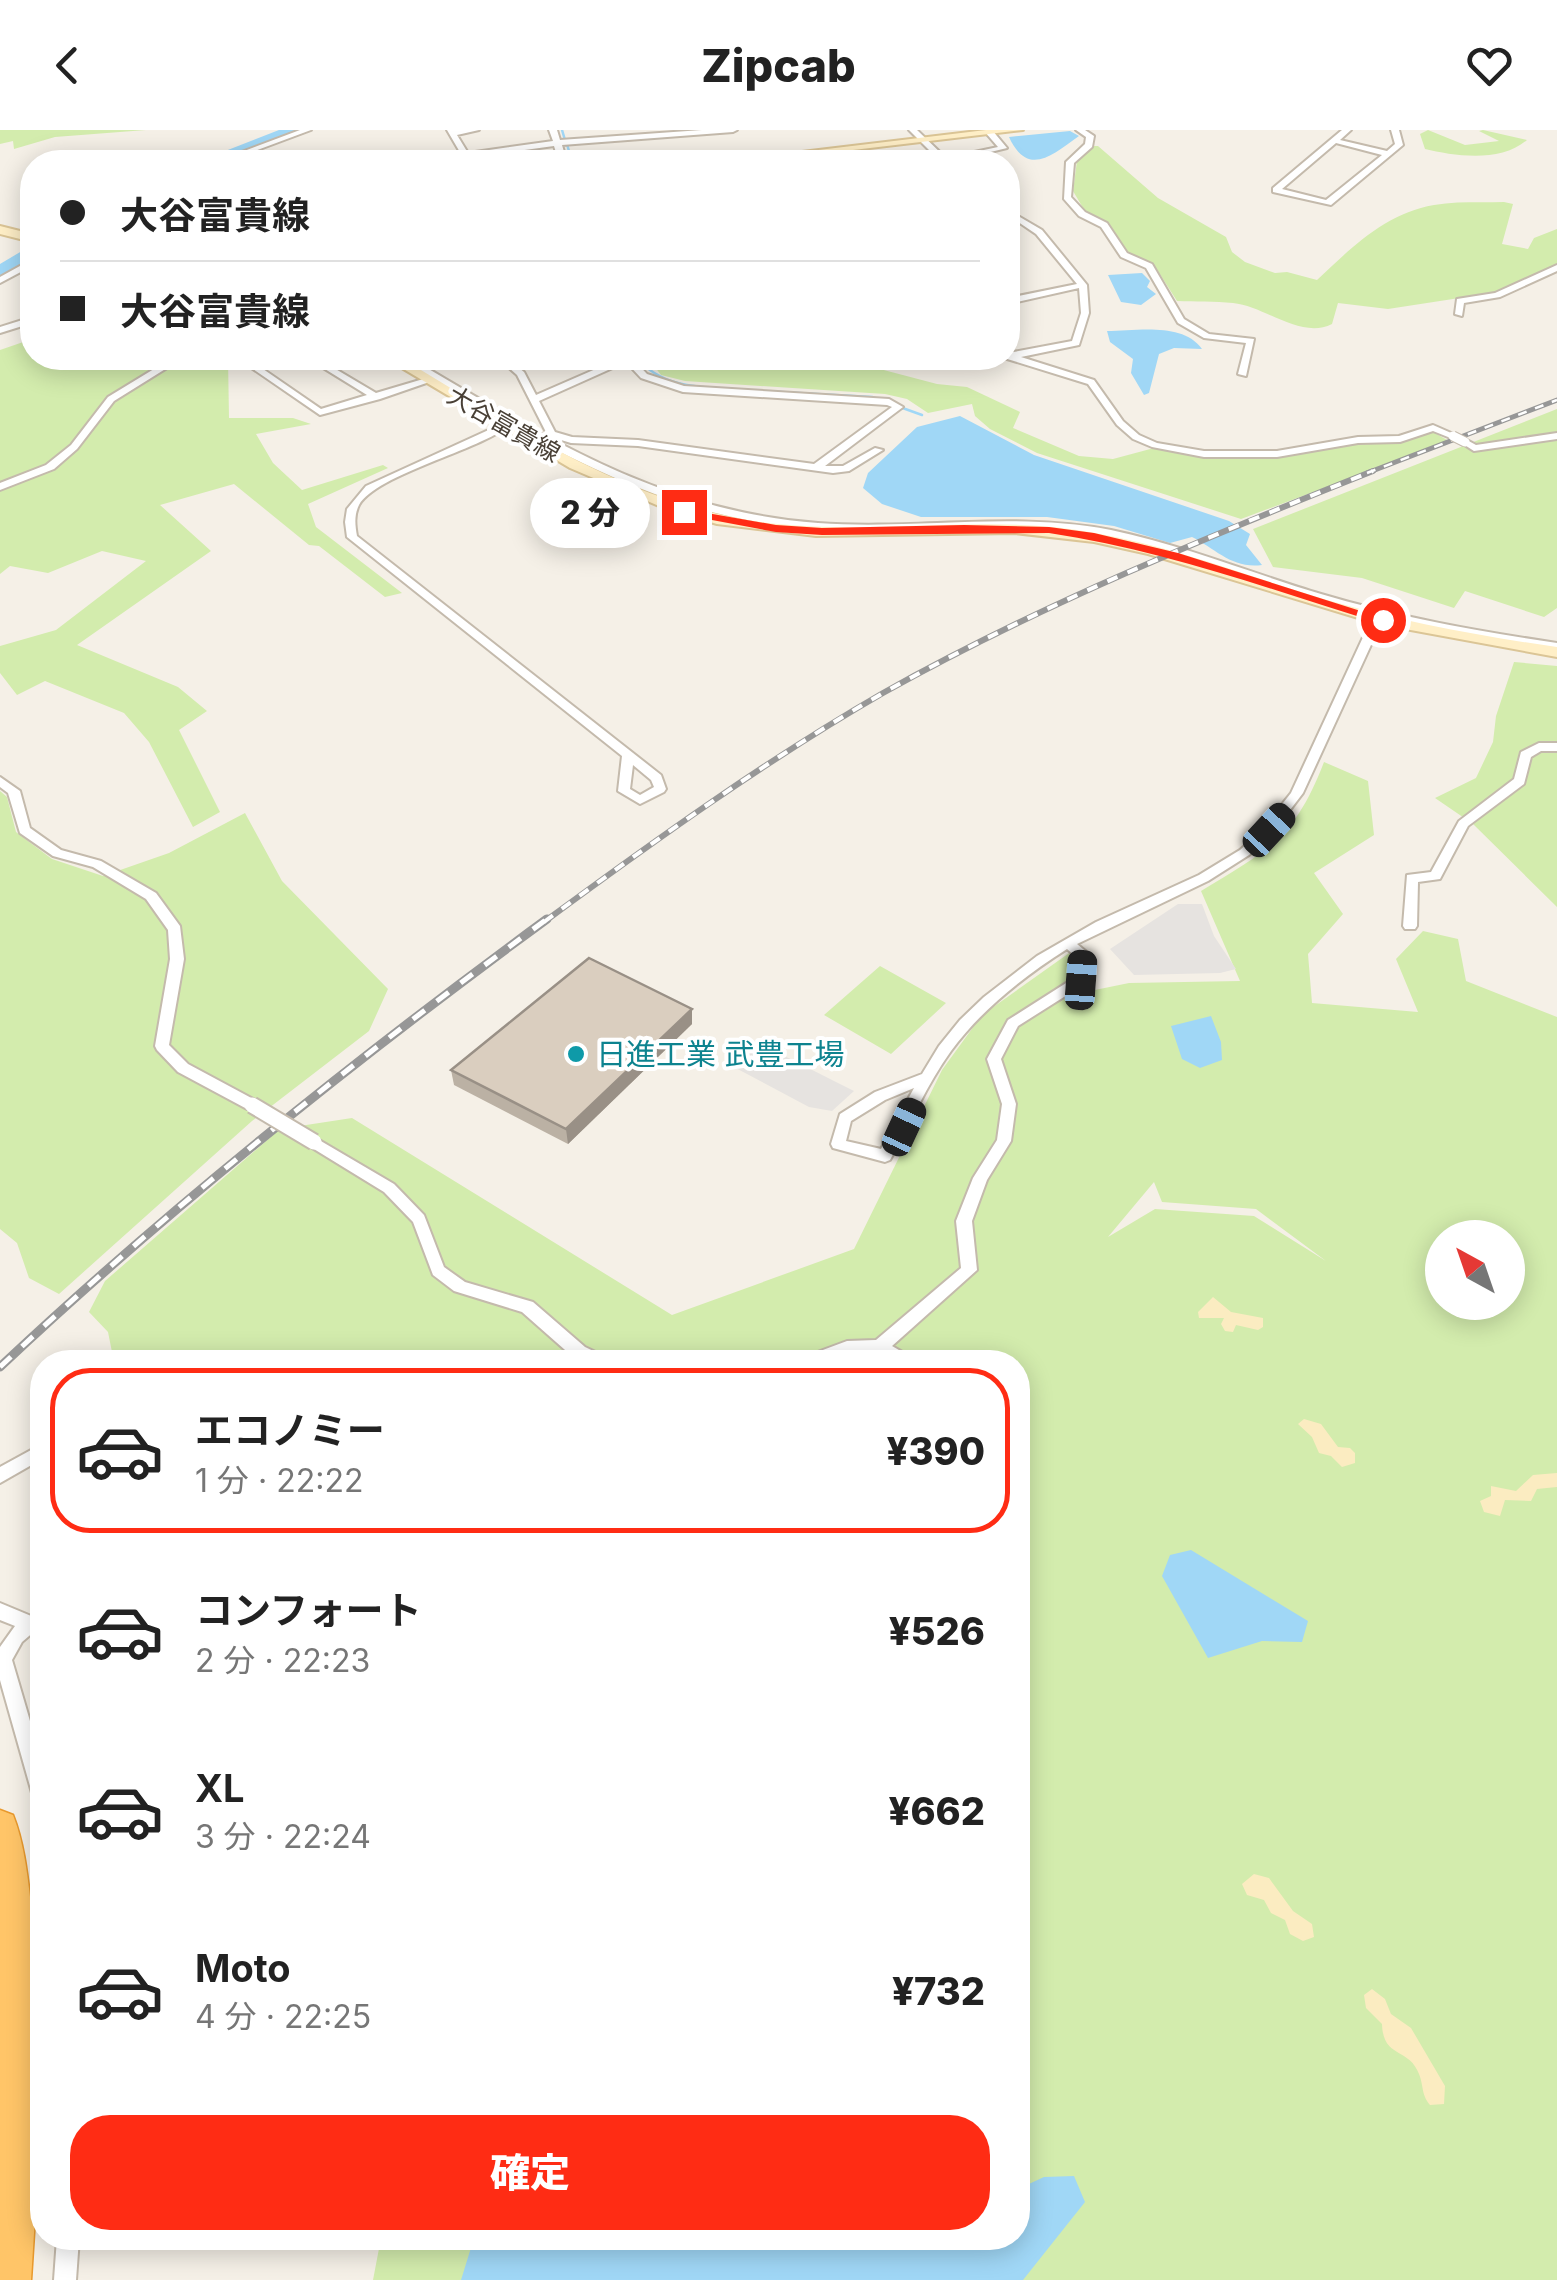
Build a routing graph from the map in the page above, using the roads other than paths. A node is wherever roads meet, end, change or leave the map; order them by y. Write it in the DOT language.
graph roads {
  1 [pos="307,130"];
  2 [pos="475,130"];
  3 [pos="553,130"];
  4 [pos="733,130"];
  5 [pos="1016,130"];
  6 [pos="1080,130"];
  7 [pos="1347,130"];
  8 [pos="1395,130"];
  9 [pos="452,131"];
  10 [pos="988,132"];
  11 [pos="916,135"];
  12 [pos="1337,142"];
  13 [pos="557,143"];
  14 [pos="253,150"];
  15 [pos="507,150"];
  16 [pos="559,150"];
  17 [pos="810,150"];
  18 [pos="994,150"];
  19 [pos="1389,154"];
  20 [pos="1022,223"];
  21 [pos="1557,268"];
  22 [pos="1083,285"];
  23 [pos="1020,298"];
  24 [pos="1459,314"];
  25 [pos="1020,354"];
  26 [pos="1020,360"];
  27 [pos="158,370"];
  28 [pos="259,370"];
  29 [pos="331,370"];
  30 [pos="413,370"];
  31 [pos="425,370"];
  32 [pos="516,370"];
  33 [pos="600,370"];
  34 [pos="638,370"];
  35 [pos="1242,374"];
  36 [pos="430,380"];
  37 [pos="377,397"];
  38 [pos="535,399"];
  39 [pos="506,425"];
  40 [pos="1557,436"];
  41 [pos="878,450"];
  42 [pos="818,467"];
  43 [pos="0,488"];
  44 [pos="1383,620"];
  45 [pos="1557,649"];
  46 [pos="1557,747"];
  47 [pos="628,756"];
  48 [pos="0,781"];
  49 [pos="1410,926"];
  50 [pos="1068,944"];
  51 [pos="927,1078"];
  52 [pos="880,1346"];
  53 [pos="577,1350"];
  54 [pos="841,1350"];
  55 [pos="886,1350"];
  56 [pos="30,1459"];
  57 [pos="0,1476"];
  58 [pos="0,1611"];
  59 [pos="2,1660"];
  60 [pos="30,1753"];
  61 [pos="0,1828"];
  62 [pos="67,2250"];
  63 [pos="10,2280"];
  64 [pos="65,2280"];
  1 -- 14 [label="street"];
  2 -- 9 [label="street"];
  3 -- 13 [label="street"];
  4 -- 13 [label="street"];
  5 -- 10 [label="main road"];
  6 -- 35 [label="street"];
  7 -- 12 [label="street"];
  8 -- 19 [label="street"];
  10 -- 11 [label="main road"];
  10 -- 18 [label="street"];
  11 -- 17 [label="main road"];
  12 -- 19 [label="street"];
  12 -- 19 [label="street"];
  13 -- 15 [label="street"];
  13 -- 16 [label="street"];
  20 -- 22 [label="street"];
  21 -- 24 [label="street"];
  22 -- 23 [label="street"];
  22 -- 25 [label="street"];
  26 -- 40 [label="street, bridge"];
  27 -- 43 [label="street"];
  28 -- 37 [label="street"];
  29 -- 37 [label="street"];
  30 -- 36 [label="main road, 大谷富貴線"];
  31 -- 45 [label="street"];
  32 -- 38 [label="street"];
  33 -- 38 [label="street"];
  34 -- 42 [label="street"];
  36 -- 37 [label="street"];
  36 -- 39 [label="main road, 大谷富貴線"];
  38 -- 42 [label="street"];
  39 -- 44 [label="main road, 大谷富貴線"];
  39 -- 47 [label="street"];
  41 -- 42 [label="street"];
  44 -- 45 [label="main road, 大谷富貴線"];
  44 -- 50 [label="street"];
  46 -- 49 [label="street"];
  48 -- 53 [label="street, bridge"];
  50 -- 51 [label="street"];
  50 -- 52 [label="street"];
  51 -- 51 [label="street"];
  52 -- 54 [label="street"];
  52 -- 55 [label="street"];
  56 -- 57 [label="street"];
  58 -- 59 [label="street"];
  59 -- 60 [label="street"];
  61 -- 63 [label="highway"];
  62 -- 64 [label="street"];
}
